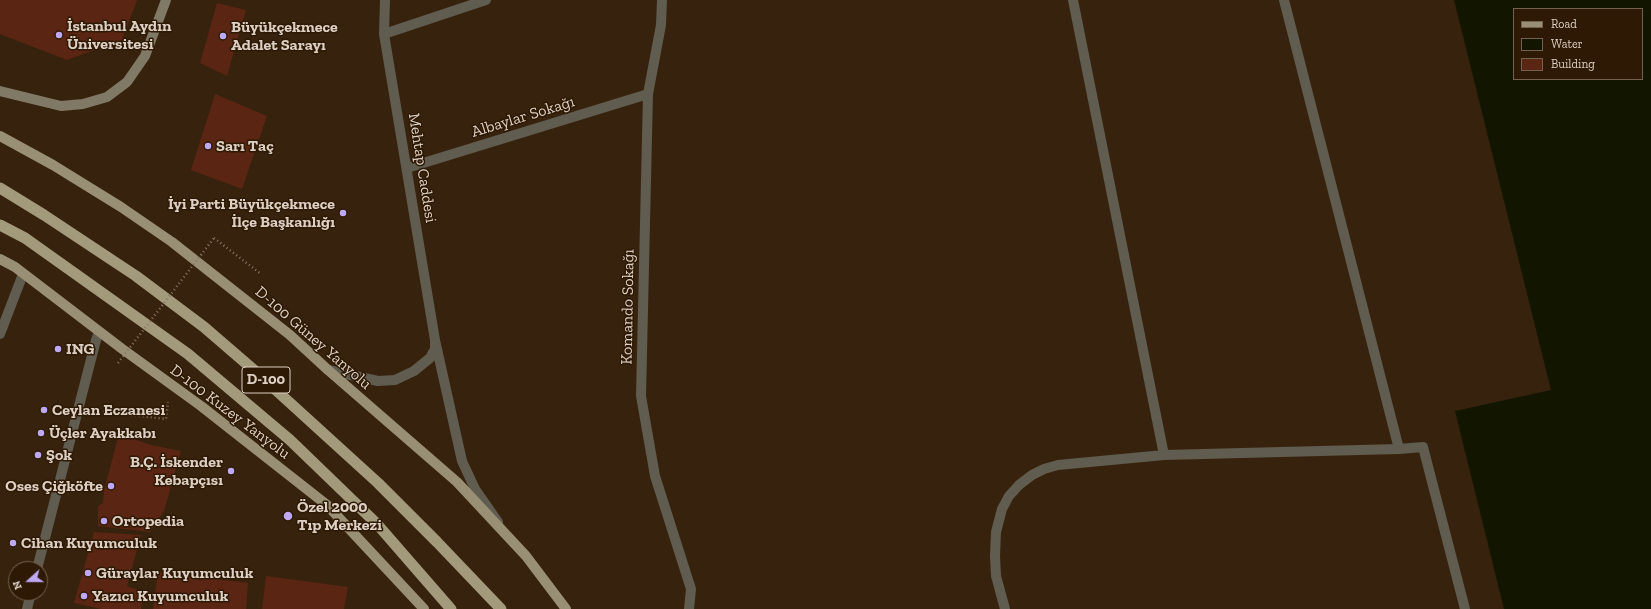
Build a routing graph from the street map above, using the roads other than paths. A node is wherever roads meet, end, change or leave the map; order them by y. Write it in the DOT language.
graph roads {
  1 [pos="166,0"];
  2 [pos="385,0"];
  3 [pos="486,0"];
  4 [pos="662,0"];
  5 [pos="1073,0"];
  6 [pos="1284,0"];
  7 [pos="384,34"];
  8 [pos="0,91"];
  9 [pos="648,94"];
  10 [pos="0,136"];
  11 [pos="407,168"];
  12 [pos="0,188"];
  13 [pos="0,224"];
  14 [pos="0,259"];
  15 [pos="23,274"];
  16 [pos="99,332"];
  17 [pos="0,334"];
  18 [pos="436,340"];
  19 [pos="328,370"];
  20 [pos="1399,449"];
  21 [pos="1164,455"];
  22 [pos="526,556"];
  23 [pos="39,561"];
  24 [pos="424,609"];
  25 [pos="451,609"];
  26 [pos="501,609"];
  27 [pos="566,609"];
  28 [pos="689,609"];
  29 [pos="1005,609"];
  30 [pos="1465,609"];
  1 -- 8 [label="main road"];
  2 -- 7 [label="street, Mehtap Caddesi"];
  3 -- 7 [label="street"];
  4 -- 9 [label="street, Komando Sokağı"];
  5 -- 21 [label="street"];
  6 -- 20 [label="street"];
  7 -- 11 [label="street, Mehtap Caddesi"];
  9 -- 11 [label="street, Albaylar Sokağı"];
  9 -- 28 [label="street, Komando Sokağı"];
  10 -- 19 [label="main road, D-100 Güney Yanyolu"];
  11 -- 18 [label="street, Mehtap Caddesi"];
  12 -- 26 [label="highway, D-100"];
  13 -- 25 [label="highway, D-100"];
  14 -- 15 [label="main road, D-100 Kuzey Yanyolu"];
  15 -- 16 [label="main road, D-100 Kuzey Yanyolu"];
  15 -- 17 [label="street"];
  16 -- 23 [label="street"];
  16 -- 24 [label="main road, D-100 Kuzey Yanyolu"];
  18 -- 19 [label="street"];
  18 -- 22 [label="street, Mehtap Caddesi"];
  19 -- 22 [label="main road, D-100 Güney Yanyolu"];
  20 -- 21 [label="street"];
  20 -- 30 [label="street"];
  21 -- 29 [label="street"];
  22 -- 27 [label="main road, D-100 Güney Yanyolu"];
}
